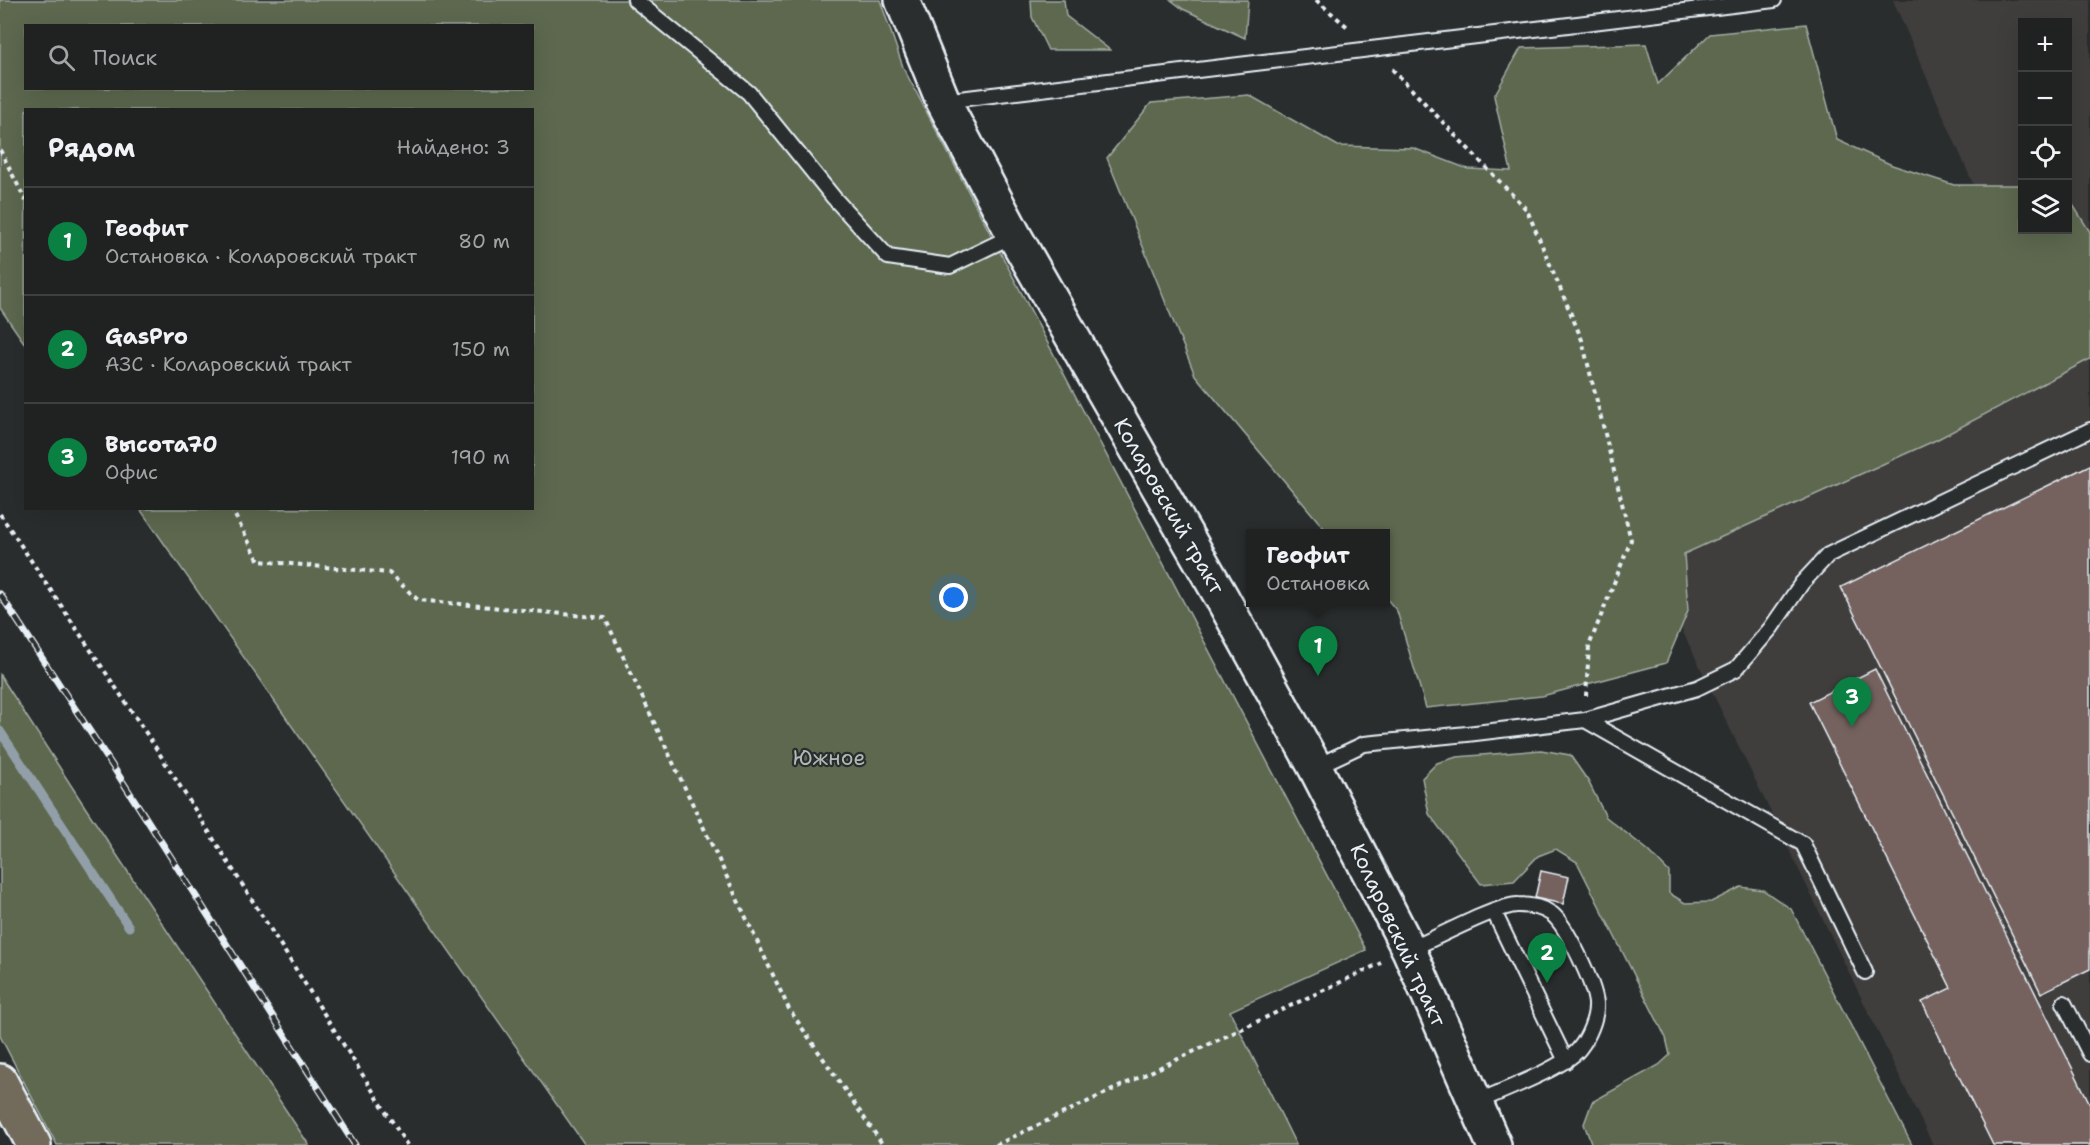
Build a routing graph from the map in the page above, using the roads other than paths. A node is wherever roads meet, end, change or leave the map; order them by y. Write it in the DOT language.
graph roads {
  1 [pos="635,0"];
  2 [pos="902,0"];
  3 [pos="1774,0"];
  4 [pos="943,101"];
  5 [pos="1014,234"];
  6 [pos="2090,430"];
  7 [pos="1585,720"];
  8 [pos="1315,767"];
  9 [pos="1494,912"];
  10 [pos="1409,950"];
  11 [pos="1865,972"];
  12 [pos="2064,1003"];
  13 [pos="2090,1054"];
  14 [pos="1566,1061"];
  15 [pos="0,1081"];
  16 [pos="1474,1103"];
  17 [pos="34,1145"];
  18 [pos="1494,1145"];
  1 -- 5 [label="lane"];
  2 -- 4 [label="main road, Коларовский тракт"];
  3 -- 4 [label="lane"];
  4 -- 5 [label="main road, Коларовский тракт"];
  5 -- 8 [label="main road, Коларовский тракт"];
  6 -- 7 [label="lane"];
  7 -- 8 [label="lane"];
  7 -- 11 [label="lane"];
  8 -- 10 [label="main road, Коларовский тракт"];
  9 -- 10 [label="lane"];
  9 -- 14 [label="lane"];
  9 -- 14 [label="lane"];
  10 -- 16 [label="main road, Коларовский тракт"];
  12 -- 13 [label="lane"];
  14 -- 16 [label="lane"];
  15 -- 17 [label="main road"];
  16 -- 18 [label="main road, Коларовский тракт"];
}
